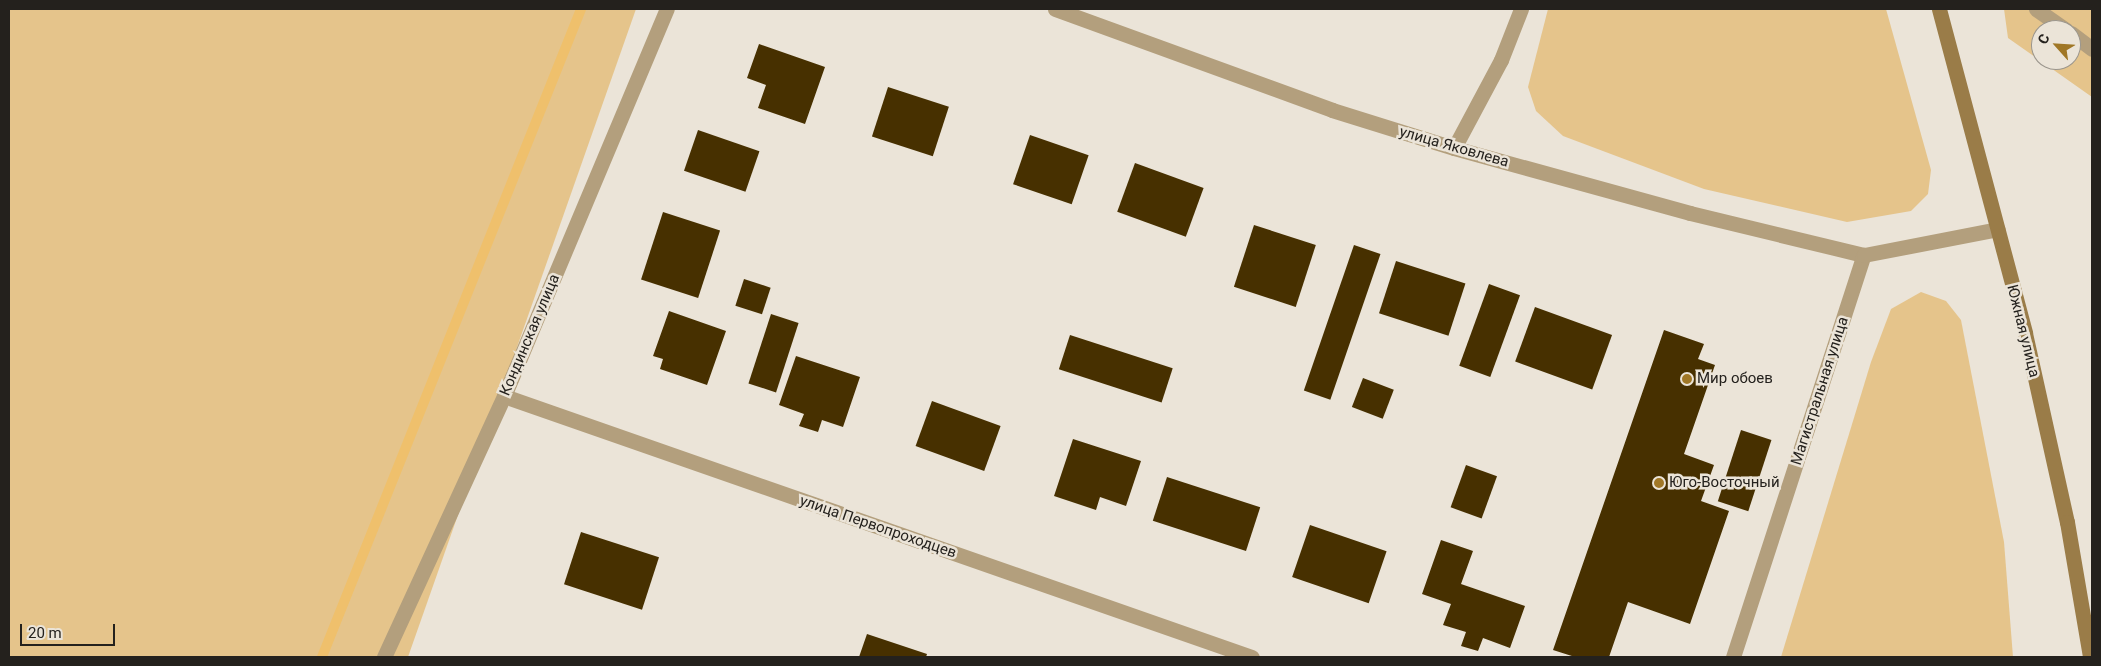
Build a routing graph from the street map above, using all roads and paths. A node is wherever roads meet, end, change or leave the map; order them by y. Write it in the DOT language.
graph roads {
  1 [pos="667,9"];
  2 [pos="1055,9"];
  3 [pos="1521,9"];
  4 [pos="1940,9"];
  5 [pos="2036,9"];
  6 [pos="2052,20"];
  7 [pos="2081,41"];
  8 [pos="2092,49"];
  9 [pos="1454,148"];
  10 [pos="1998,229"];
  11 [pos="1864,255"];
  12 [pos="504,396"];
  13 [pos="384,657"];
  14 [pos="1252,657"];
  15 [pos="1733,657"];
  16 [pos="2090,657"];
  1 -- 12 [label="street, Кондинская улица"];
  2 -- 9 [label="street, улица Яковлева"];
  3 -- 9 [label="street"];
  4 -- 10 [label="main road, Южная улица"];
  5 -- 6 [label="street"];
  7 -- 8 [label="street"];
  9 -- 11 [label="street, улица Яковлева"];
  10 -- 11 [label="street"];
  10 -- 16 [label="main road, Южная улица"];
  11 -- 15 [label="street, Магистральная улица"];
  12 -- 13 [label="street, Кондинская улица"];
  12 -- 14 [label="street, улица Первопроходцев"];
}
